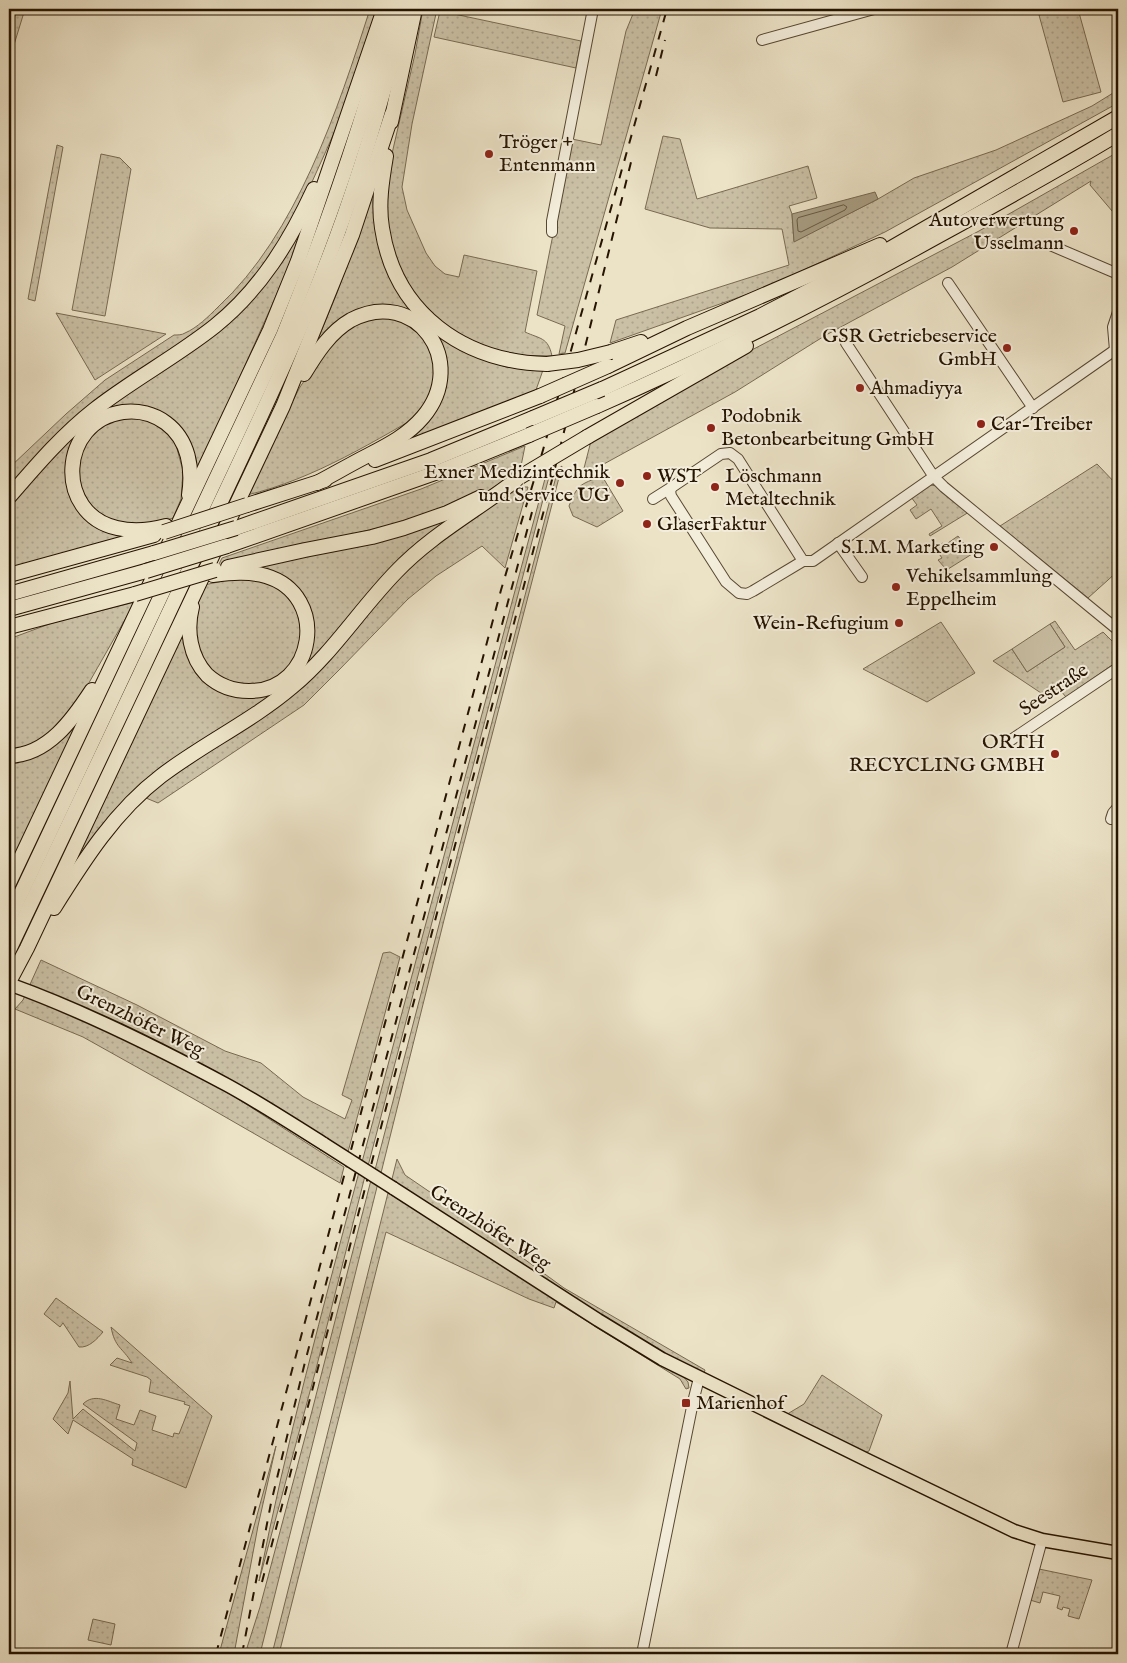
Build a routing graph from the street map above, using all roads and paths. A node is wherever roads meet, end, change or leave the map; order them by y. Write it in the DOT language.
graph roads {
  1 [pos="384,9"];
  2 [pos="392,9"];
  3 [pos="405,9"];
  4 [pos="415,9"];
  5 [pos="593,9"];
  6 [pos="869,9"];
  7 [pos="762,40"];
  8 [pos="392,114"];
  9 [pos="1118,117"];
  10 [pos="1118,134"];
  11 [pos="338,139"];
  12 [pos="923,230"];
  13 [pos="552,232"];
  14 [pos="1050,245"];
  15 [pos="1118,274"];
  16 [pos="948,283"];
  17 [pos="798,311"];
  18 [pos="1118,312"];
  19 [pos="687,328"];
  20 [pos="846,343"];
  21 [pos="1117,352"];
  22 [pos="283,406"];
  23 [pos="1033,408"];
  24 [pos="934,477"];
  25 [pos="518,479"];
  26 [pos="317,483"];
  27 [pos="672,487"];
  28 [pos="9,497"];
  29 [pos="653,499"];
  30 [pos="185,518"];
  31 [pos="165,529"];
  32 [pos="838,543"];
  33 [pos="803,561"];
  34 [pos="214,572"];
  35 [pos="9,575"];
  36 [pos="862,577"];
  37 [pos="197,580"];
  38 [pos="9,594"];
  39 [pos="9,609"];
  40 [pos="39,619"];
  41 [pos="9,627"];
  42 [pos="1118,630"];
  43 [pos="9,631"];
  44 [pos="121,646"];
  45 [pos="1118,668"];
  46 [pos="1008,742"];
  47 [pos="9,756"];
  48 [pos="1118,808"];
  49 [pos="1111,819"];
  50 [pos="9,883"];
  51 [pos="9,920"];
  52 [pos="28,948"];
  53 [pos="9,950"];
  54 [pos="9,983"];
  55 [pos="699,1378"];
  56 [pos="1042,1540"];
  57 [pos="1118,1553"];
  58 [pos="642,1654"];
  59 [pos="1011,1654"];
  1 -- 11 [label="highway"];
  2 -- 51 [label="highway"];
  3 -- 53 [label="highway"];
  4 -- 8 [label="highway"];
  5 -- 13 [label="street"];
  6 -- 7 [label="street"];
  8 -- 19 [label="highway, bridge"];
  8 -- 22 [label="highway"];
  9 -- 12 [label="highway"];
  10 -- 17 [label="highway"];
  11 -- 28 [label="highway"];
  11 -- 30 [label="highway"];
  12 -- 19 [label="highway"];
  12 -- 38 [label="highway, bridge"];
  14 -- 15 [label="street"];
  16 -- 23 [label="street"];
  17 -- 25 [label="highway, bridge"];
  17 -- 39 [label="highway, bridge"];
  18 -- 21 [label="street"];
  19 -- 26 [label="highway, bridge"];
  20 -- 24 [label="street"];
  21 -- 23 [label="street"];
  22 -- 26 [label="highway"];
  22 -- 37 [label="highway"];
  23 -- 24 [label="street"];
  24 -- 32 [label="street"];
  24 -- 42 [label="street"];
  25 -- 34 [label="highway"];
  25 -- 52 [label="highway"];
  26 -- 30 [label="highway, bridge"];
  27 -- 29 [label="street"];
  27 -- 33 [label="street"];
  27 -- 33 [label="street"];
  30 -- 31 [label="highway, bridge"];
  30 -- 31 [label="highway"];
  30 -- 44 [label="highway"];
  31 -- 35 [label="highway"];
  32 -- 33 [label="street"];
  32 -- 36 [label="street"];
  34 -- 37 [label="highway, bridge"];
  34 -- 37 [label="highway"];
  37 -- 40 [label="highway, bridge"];
  37 -- 52 [label="highway"];
  40 -- 41 [label="highway"];
  40 -- 43 [label="highway"];
  44 -- 47 [label="highway"];
  44 -- 50 [label="highway"];
  45 -- 46 [label="street, Seestraße"];
  48 -- 49 [label="street"];
  52 -- 54 [label="highway"];
  54 -- 55 [label="main road, Grenzhöfer Weg, bridge"];
  55 -- 56 [label="main road, Grenzhöfer Weg"];
  55 -- 58 [label="street"];
  56 -- 57 [label="main road, Grenzhöfer Weg"];
  56 -- 59 [label="street"];
}
